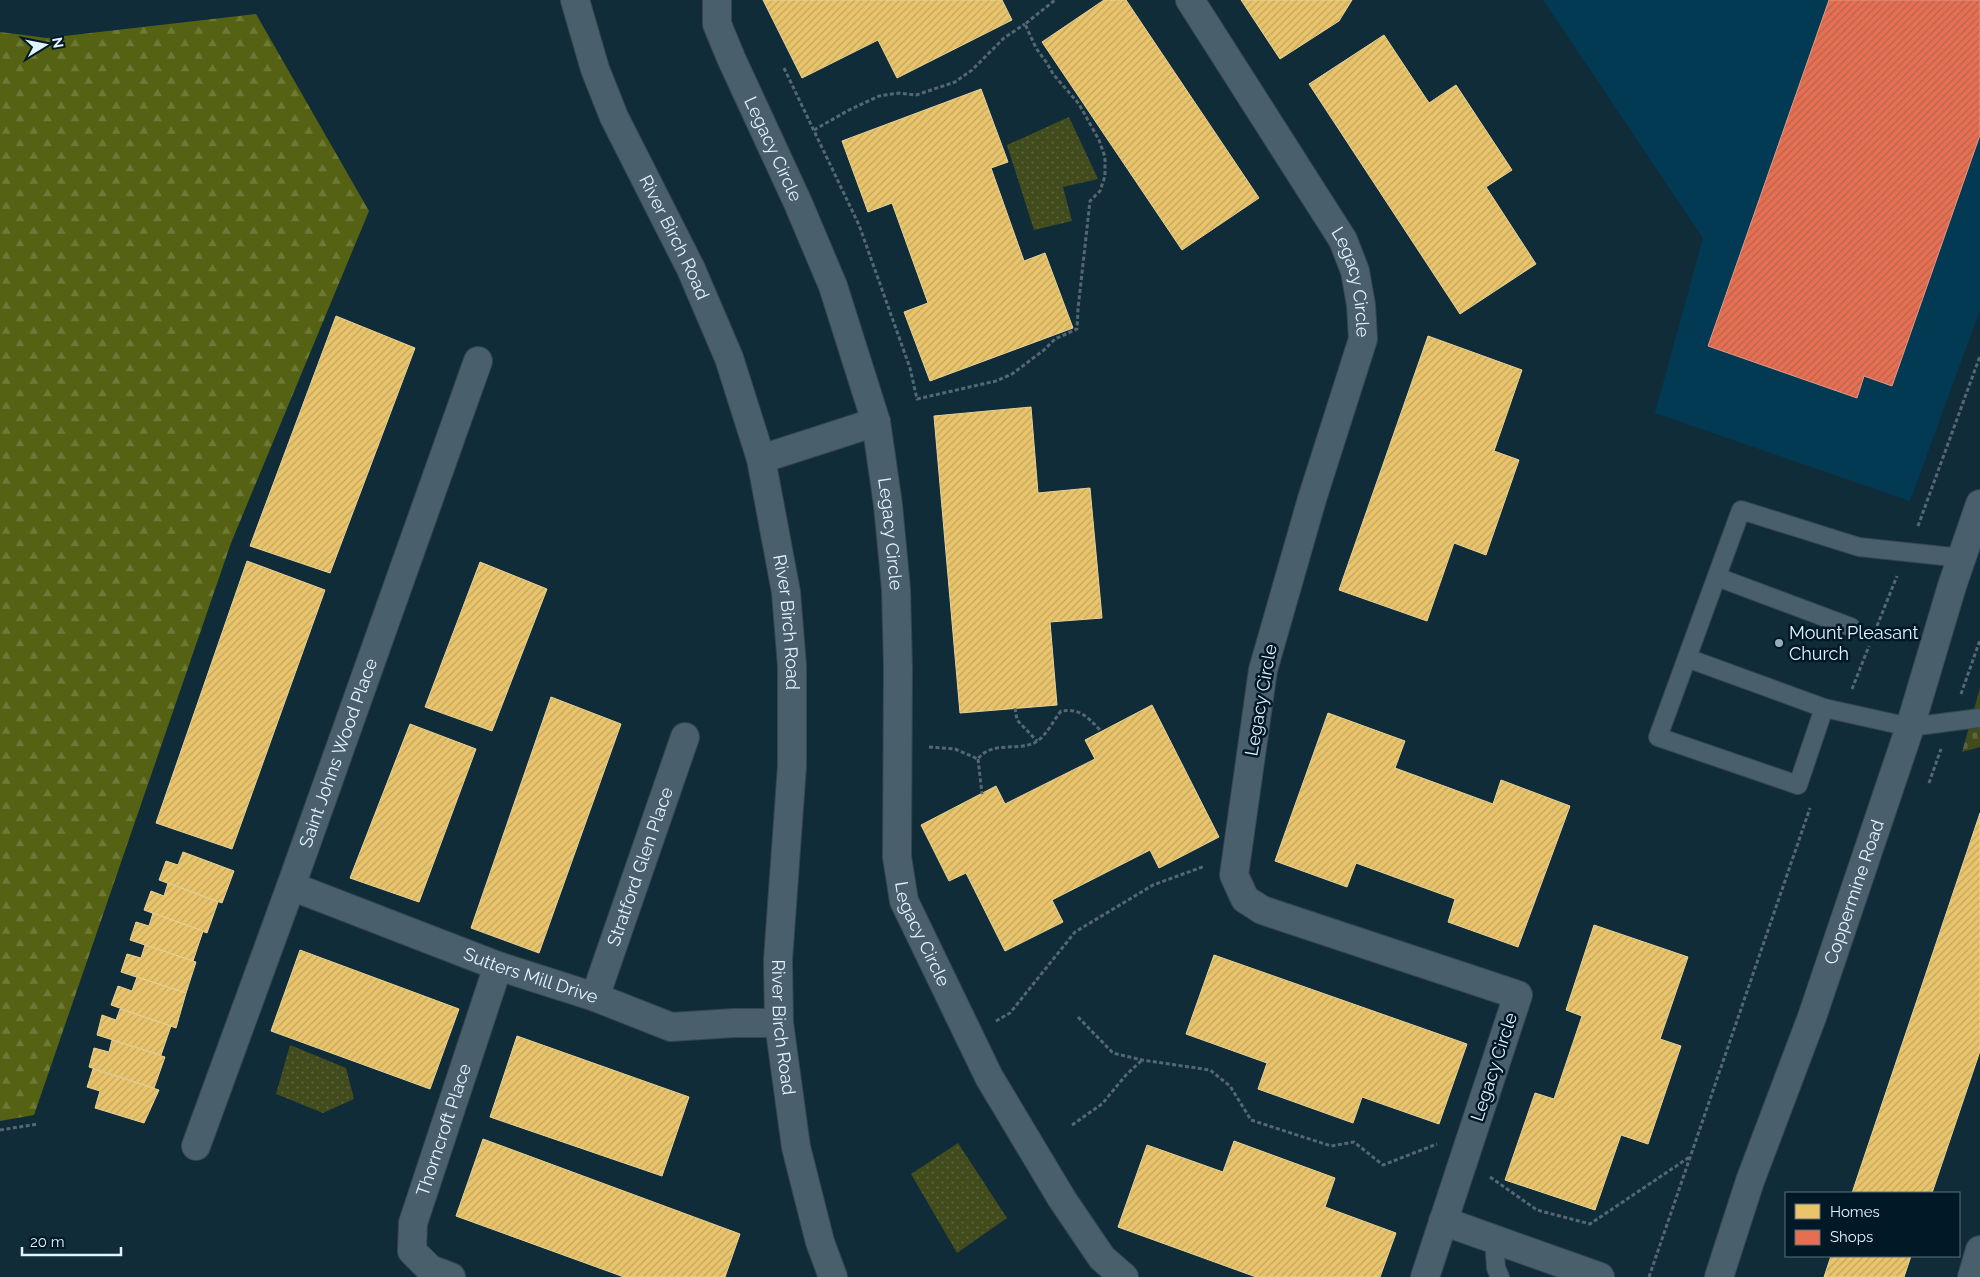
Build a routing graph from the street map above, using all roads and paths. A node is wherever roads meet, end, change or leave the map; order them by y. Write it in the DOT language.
graph roads {
  1 [pos="575,0"];
  2 [pos="717,0"];
  3 [pos="1055,0"];
  4 [pos="1190,0"];
  5 [pos="1025,24"];
  6 [pos="784,68"];
  7 [pos="814,130"];
  8 [pos="1980,356"];
  9 [pos="478,361"];
  10 [pos="876,422"];
  11 [pos="761,459"];
  12 [pos="1980,504"];
  13 [pos="1906,552"];
  14 [pos="1962,558"];
  15 [pos="1717,577"];
  16 [pos="1851,627"];
  17 [pos="1874,632"];
  18 [pos="1871,641"];
  19 [pos="1687,658"];
  20 [pos="1014,708"];
  21 [pos="1824,708"];
  22 [pos="1843,712"];
  23 [pos="1980,718"];
  24 [pos="1910,727"];
  25 [pos="1101,731"];
  26 [pos="685,737"];
  27 [pos="1036,741"];
  28 [pos="898,745"];
  29 [pos="978,759"];
  30 [pos="982,794"];
  31 [pos="1811,807"];
  32 [pos="1235,870"];
  33 [pos="291,886"];
  34 [pos="498,966"];
  35 [pos="595,997"];
  36 [pos="1078,1017"];
  37 [pos="779,1023"];
  38 [pos="969,1035"];
  39 [pos="1142,1060"];
  40 [pos="38,1124"];
  41 [pos="1072,1125"];
  42 [pos="0,1130"];
  43 [pos="196,1146"];
  44 [pos="1691,1156"];
  45 [pos="1464,1159"];
  46 [pos="1443,1221"];
  47 [pos="1494,1239"];
  48 [pos="1980,1250"];
  49 [pos="1589,1275"];
  50 [pos="451,1277"];
  51 [pos="834,1277"];
  52 [pos="1124,1277"];
  53 [pos="1425,1277"];
  54 [pos="1500,1277"];
  55 [pos="1649,1277"];
  56 [pos="1719,1277"];
  57 [pos="1972,1277"];
  1 -- 11 [label="street, River Birch Road"];
  2 -- 10 [label="street, Legacy Circle"];
  3 -- 5 [label="path"];
  4 -- 32 [label="street, Legacy Circle"];
  5 -- 7 [label="path"];
  5 -- 7 [label="path"];
  6 -- 7 [label="path"];
  8 -- 13 [label="path"];
  9 -- 33 [label="street, Saint Johns Wood Place"];
  10 -- 11 [label="street"];
  10 -- 28 [label="street, Legacy Circle"];
  11 -- 37 [label="street, River Birch Road"];
  12 -- 14 [label="street, Coppermine Road"];
  13 -- 14 [label="lane"];
  13 -- 15 [label="lane"];
  13 -- 17 [label="path"];
  14 -- 24 [label="street, Coppermine Road"];
  15 -- 16 [label="lane"];
  15 -- 19 [label="lane"];
  18 -- 22 [label="path"];
  19 -- 21 [label="lane"];
  19 -- 21 [label="lane"];
  20 -- 27 [label="path"];
  21 -- 22 [label="lane"];
  22 -- 24 [label="lane"];
  23 -- 24 [label="lane"];
  24 -- 56 [label="street, Coppermine Road"];
  25 -- 27 [label="path"];
  26 -- 35 [label="street, Stratford Glen Place"];
  27 -- 29 [label="path"];
  28 -- 29 [label="path"];
  28 -- 38 [label="street, Legacy Circle"];
  29 -- 30 [label="path"];
  31 -- 44 [label="path"];
  32 -- 38 [label="path"];
  32 -- 45 [label="street, Legacy Circle"];
  33 -- 34 [label="street, Sutters Mill Drive"];
  33 -- 43 [label="street, Saint Johns Wood Place"];
  34 -- 35 [label="street, Sutters Mill Drive"];
  34 -- 50 [label="street, Thorncroft Place"];
  35 -- 37 [label="street, Sutters Mill Drive"];
  36 -- 39 [label="path"];
  37 -- 51 [label="street, River Birch Road"];
  38 -- 52 [label="street, Legacy Circle"];
  39 -- 41 [label="path"];
  39 -- 45 [label="path"];
  40 -- 42 [label="path"];
  44 -- 45 [label="path"];
  44 -- 55 [label="path"];
  45 -- 46 [label="street, Legacy Circle"];
  46 -- 47 [label="street"];
  46 -- 53 [label="street, Legacy Circle"];
  47 -- 49 [label="street"];
  47 -- 54 [label="lane"];
  48 -- 57 [label="street"];
}
